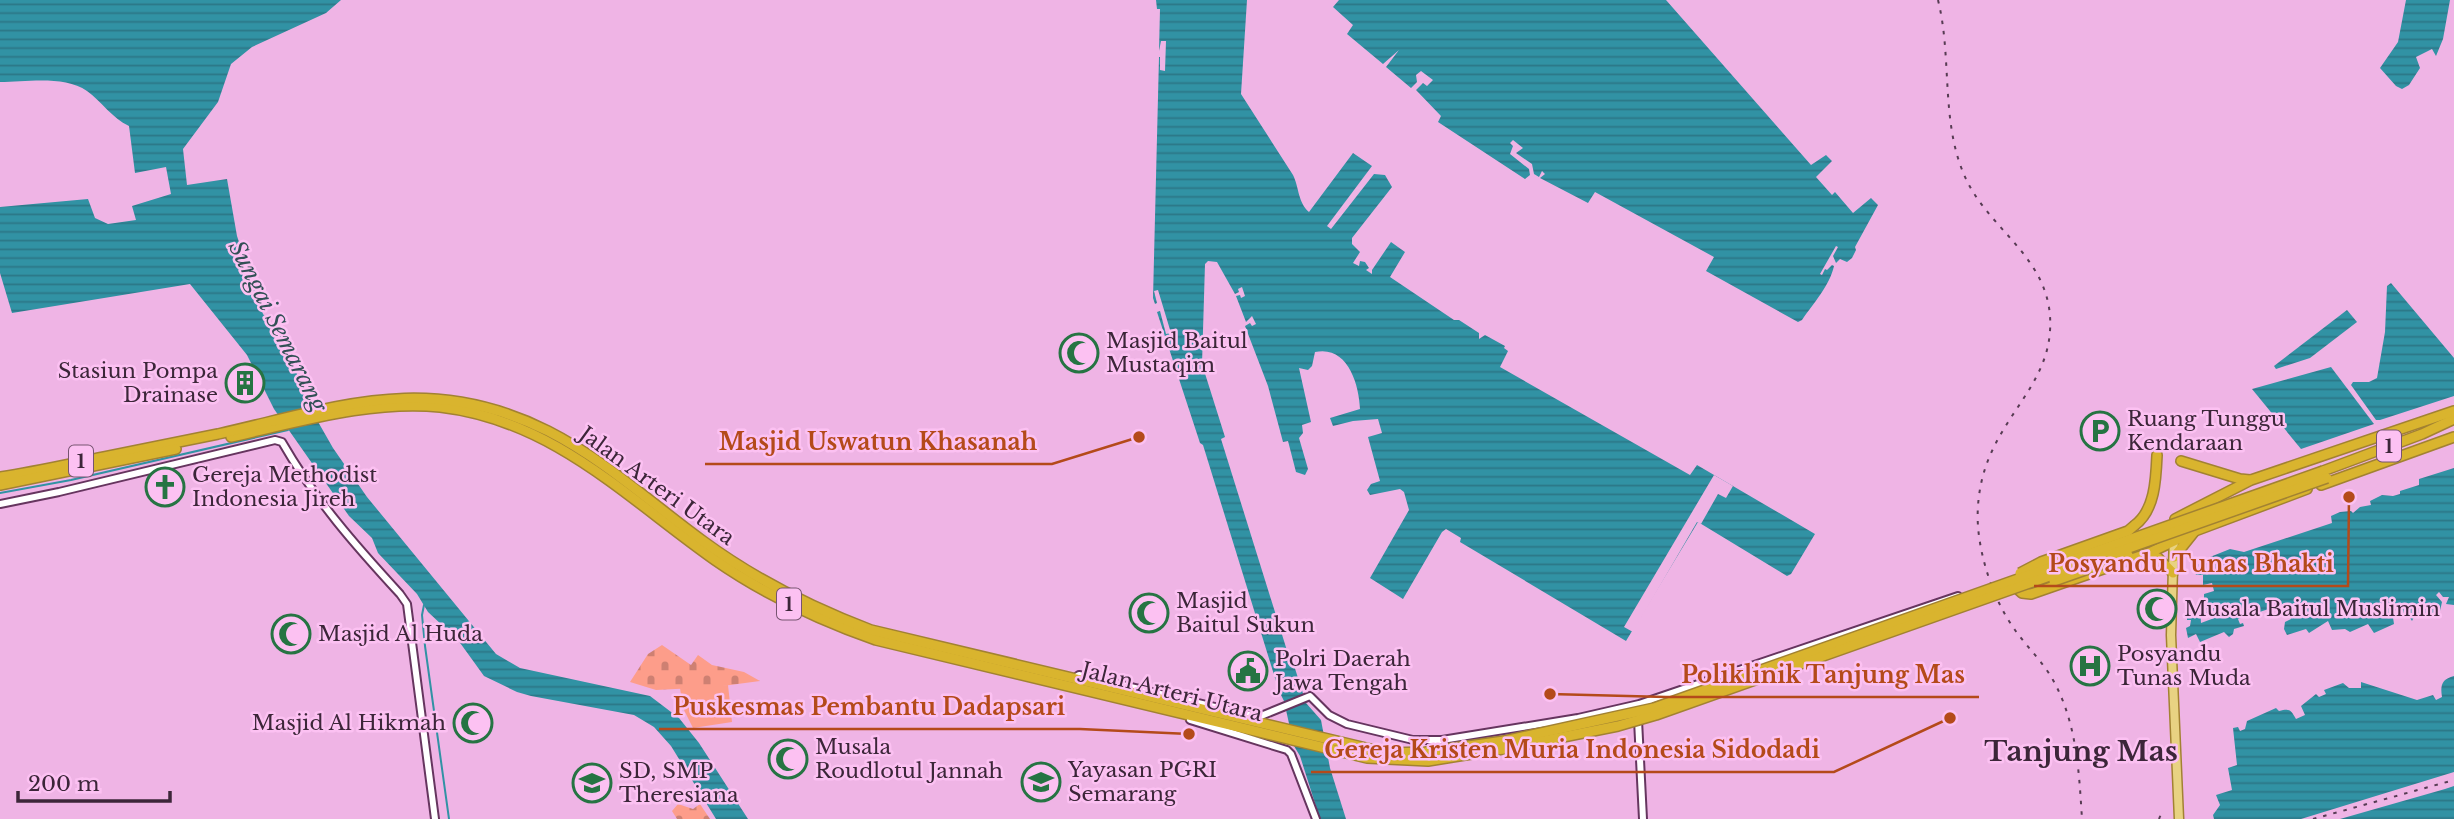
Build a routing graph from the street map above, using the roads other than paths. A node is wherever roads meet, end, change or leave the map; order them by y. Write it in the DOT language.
graph roads {
  1 [pos="2454,411"];
  2 [pos="2454,419"];
  3 [pos="2454,435"];
  4 [pos="2157,455"];
  5 [pos="2181,461"];
  6 [pos="86,464"];
  7 [pos="2325,474"];
  8 [pos="0,477"];
  9 [pos="2251,480"];
  10 [pos="0,485"];
  11 [pos="0,503"];
  12 [pos="2175,519"];
  13 [pos="2195,531"];
  14 [pos="2174,540"];
  15 [pos="2146,554"];
  16 [pos="2174,557"];
  17 [pos="2173,573"];
  18 [pos="2007,579"];
  19 [pos="1994,587"];
  20 [pos="1875,638"];
  21 [pos="1073,682"];
  22 [pos="1639,705"];
  23 [pos="1252,722"];
  24 [pos="1232,728"];
  25 [pos="1504,745"];
  26 [pos="435,819"];
  27 [pos="1316,819"];
  28 [pos="1643,819"];
  29 [pos="2179,819"];
  1 -- 9 [label="highway"];
  2 -- 7 [label="highway, 1"];
  3 -- 7 [label="highway, 1"];
  3 -- 13 [label="highway"];
  4 -- 19 [label="highway, bridge"];
  5 -- 9 [label="highway"];
  6 -- 8 [label="highway, Jalan Arteri Utara / 1"];
  6 -- 10 [label="highway, Jalan Arteri Utara / 1"];
  6 -- 21 [label="highway, Jalan Arteri Utara / 1"];
  7 -- 19 [label="highway, 1, bridge"];
  7 -- 20 [label="highway, 1, bridge"];
  9 -- 12 [label="highway"];
  11 -- 26 [label="street"];
  12 -- 14 [label="main road"];
  12 -- 18 [label="street"];
  13 -- 14 [label="highway"];
  13 -- 16 [label="highway"];
  14 -- 15 [label="highway"];
  14 -- 16 [label="main road"];
  15 -- 17 [label="highway"];
  15 -- 18 [label="highway"];
  15 -- 20 [label="highway, bridge"];
  16 -- 17 [label="main road"];
  17 -- 29 [label="main road"];
  18 -- 22 [label="street"];
  19 -- 25 [label="highway, 1, bridge"];
  20 -- 25 [label="highway, 1, bridge"];
  21 -- 23 [label="highway, Jalan Arteri Utara / 1"];
  21 -- 23 [label="street"];
  21 -- 24 [label="highway, Jalan Arteri Utara / 1"];
  22 -- 23 [label="street"];
  22 -- 28 [label="street"];
  23 -- 24 [label="highway, Jalan Arteri Utara / 1"];
  23 -- 25 [label="highway, Jalan Arteri Utara / 1"];
  24 -- 27 [label="street"];
}
